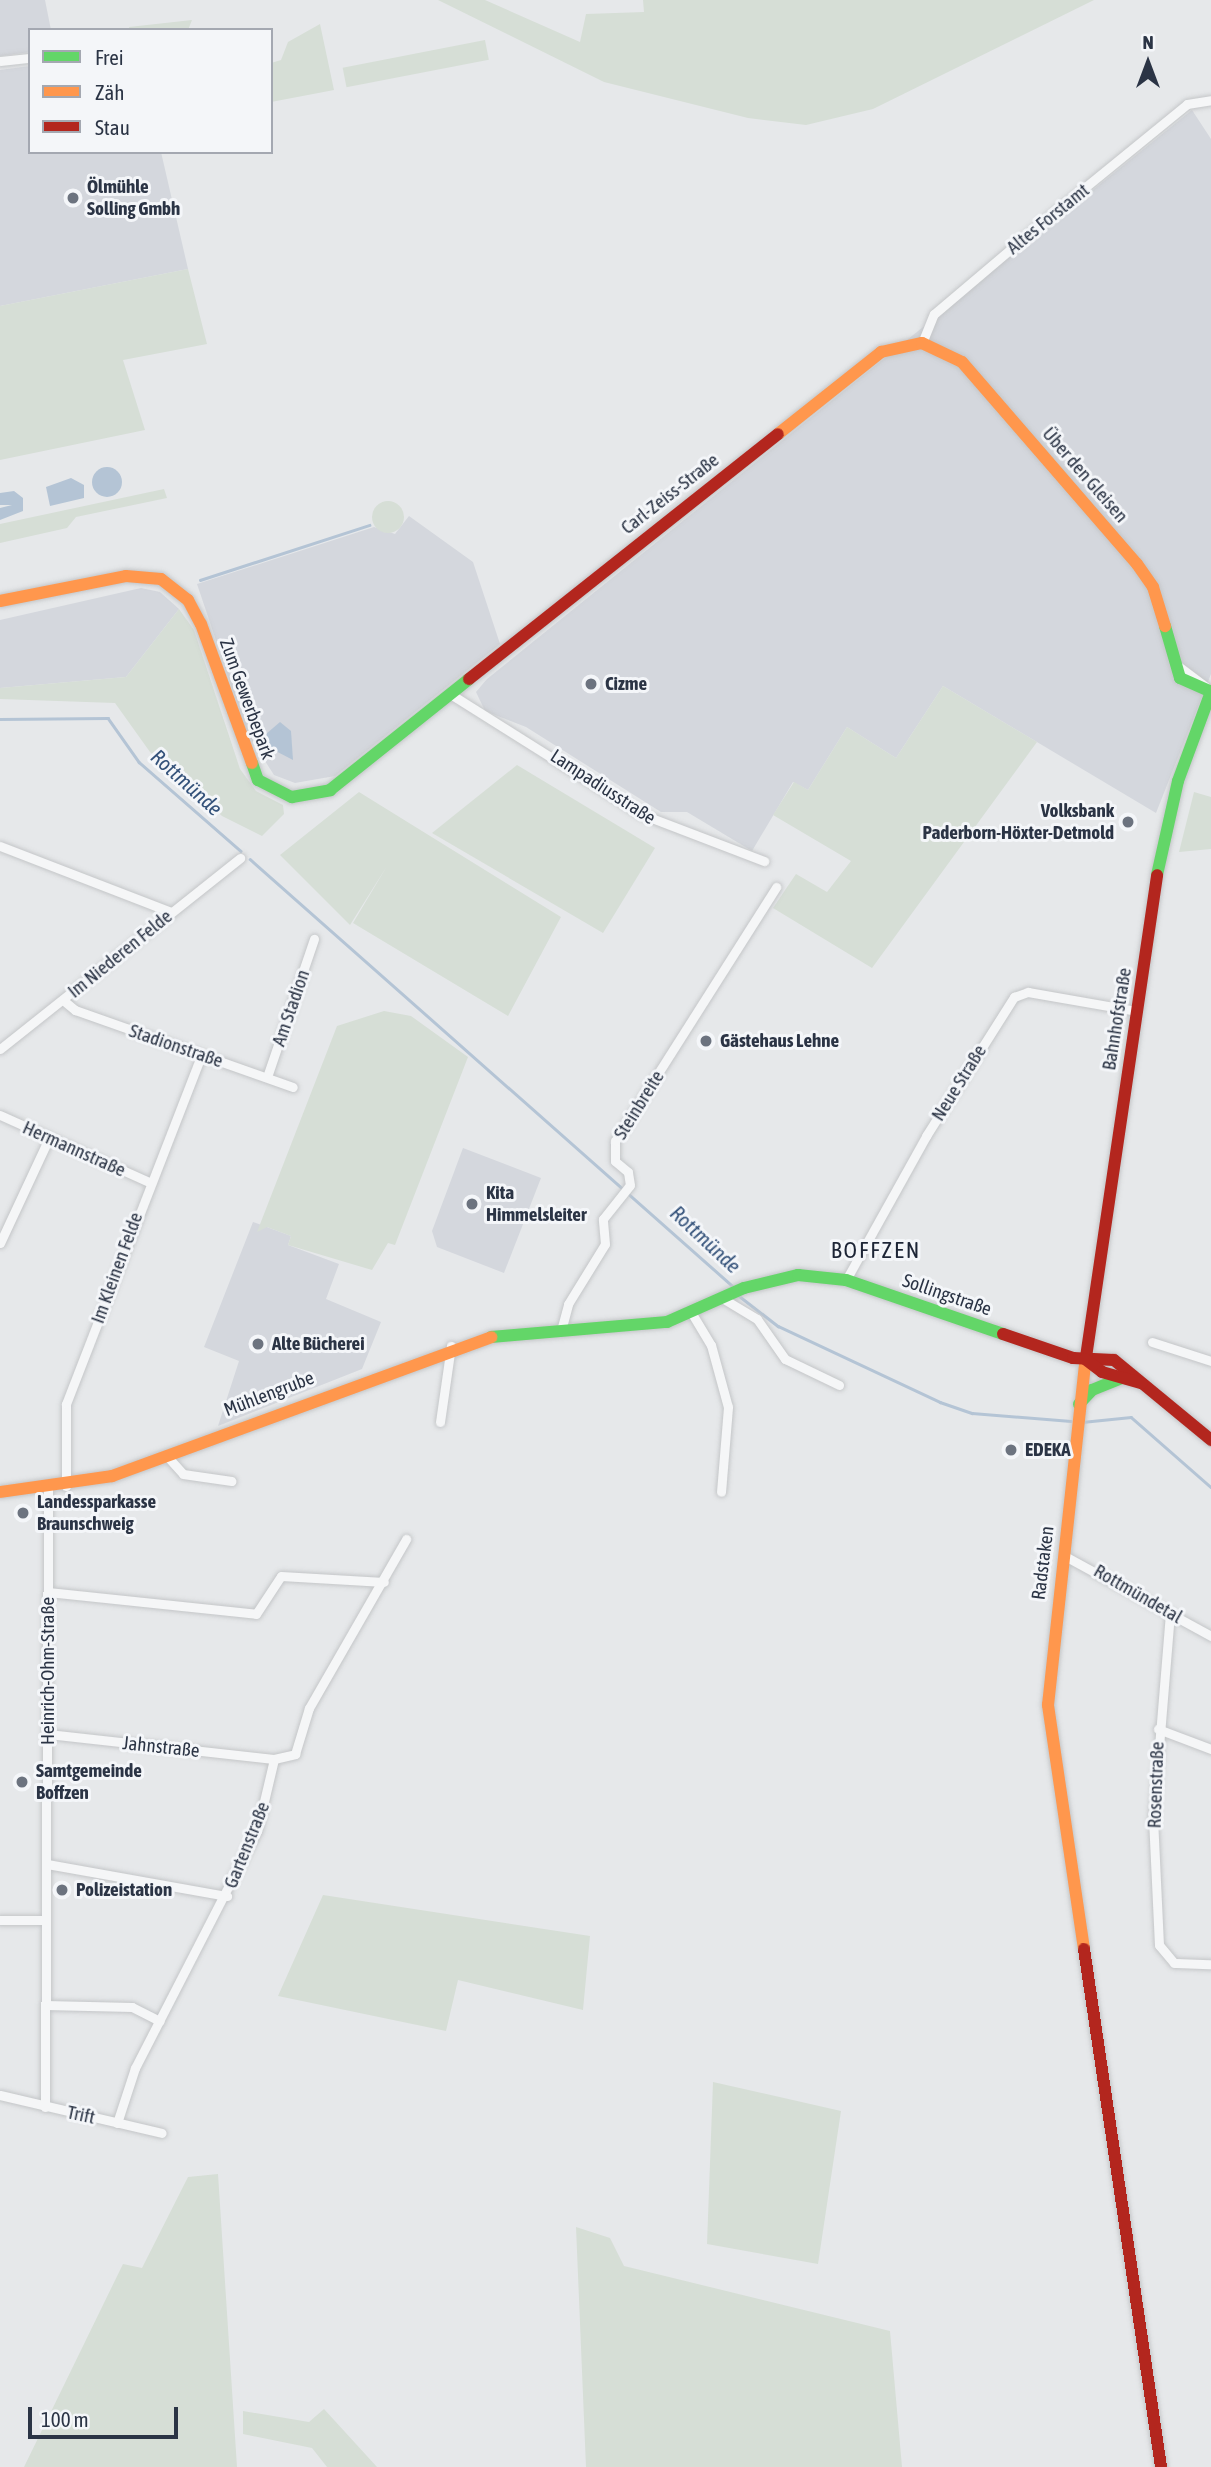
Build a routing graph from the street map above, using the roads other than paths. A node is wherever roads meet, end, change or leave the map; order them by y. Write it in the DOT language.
graph roads {
  1 [pos="28,58"];
  2 [pos="0,61"];
  3 [pos="1211,100"];
  4 [pos="922,343"];
  5 [pos="0,601"];
  6 [pos="1211,692"];
  7 [pos="452,695"];
  8 [pos="0,846"];
  9 [pos="240,858"];
  10 [pos="764,861"];
  11 [pos="776,887"];
  12 [pos="171,912"];
  13 [pos="314,939"];
  14 [pos="63,1000"];
  15 [pos="1137,1011"];
  16 [pos="0,1049"];
  17 [pos="201,1056"];
  18 [pos="267,1077"];
  19 [pos="293,1087"];
  20 [pos="0,1115"];
  21 [pos="49,1138"];
  22 [pos="149,1182"];
  23 [pos="0,1243"];
  24 [pos="846,1280"];
  25 [pos="726,1296"];
  26 [pos="691,1312"];
  27 [pos="635,1326"];
  28 [pos="562,1327"];
  29 [pos="1152,1342"];
  30 [pos="451,1346"];
  31 [pos="1085,1359"];
  32 [pos="1211,1361"];
  33 [pos="1121,1378"];
  34 [pos="1141,1382"];
  35 [pos="839,1385"];
  36 [pos="1077,1416"];
  37 [pos="440,1422"];
  38 [pos="1211,1440"];
  39 [pos="166,1455"];
  40 [pos="231,1481"];
  41 [pos="66,1486"];
  42 [pos="48,1487"];
  43 [pos="0,1492"];
  44 [pos="721,1492"];
  45 [pos="406,1539"];
  46 [pos="1063,1555"];
  47 [pos="384,1582"];
  48 [pos="48,1592"];
  49 [pos="1170,1613"];
  50 [pos="1211,1636"];
  51 [pos="1158,1729"];
  52 [pos="48,1734"];
  53 [pos="1211,1749"];
  54 [pos="274,1759"];
  55 [pos="47,1864"];
  56 [pos="227,1896"];
  57 [pos="0,1920"];
  58 [pos="46,1920"];
  59 [pos="1211,1964"];
  60 [pos="45,2005"];
  61 [pos="160,2021"];
  62 [pos="0,2095"];
  63 [pos="45,2107"];
  64 [pos="117,2123"];
  65 [pos="162,2133"];
  66 [pos="1161,2467"];
  1 -- 2 [label="street"];
  3 -- 4 [label="street, Altes Forstamt"];
  4 -- 6 [label="street, Über den Gleisen"];
  4 -- 7 [label="street, Carl-Zeiss-Straße"];
  5 -- 7 [label="street, Zum Gewerbepark"];
  6 -- 15 [label="street, Bahnhofstraße"];
  7 -- 10 [label="street, Lampadiusstraße"];
  8 -- 12 [label="street"];
  9 -- 12 [label="street, Im Niederen Felde"];
  11 -- 28 [label="street, Steinbreite"];
  12 -- 14 [label="street, Im Niederen Felde"];
  13 -- 18 [label="street, Am Stadion"];
  14 -- 16 [label="street, Im Niederen Felde"];
  14 -- 17 [label="street, Stadionstraße"];
  15 -- 24 [label="street, Neue Straße"];
  15 -- 31 [label="street, Bahnhofstraße"];
  17 -- 18 [label="street, Stadionstraße"];
  17 -- 22 [label="street, Im Kleinen Felde"];
  18 -- 19 [label="street, Stadionstraße"];
  20 -- 21 [label="street, Hermannstraße"];
  21 -- 22 [label="street, Hermannstraße"];
  21 -- 23 [label="street"];
  22 -- 41 [label="street, Im Kleinen Felde"];
  24 -- 25 [label="street, Sollingstraße"];
  24 -- 31 [label="street, Sollingstraße"];
  25 -- 26 [label="street, Sollingstraße"];
  25 -- 35 [label="street"];
  26 -- 27 [label="street, Sollingstraße"];
  26 -- 44 [label="street"];
  27 -- 28 [label="street, Mühlengrube"];
  28 -- 30 [label="street, Mühlengrube"];
  29 -- 32 [label="street"];
  30 -- 37 [label="street"];
  30 -- 39 [label="street, Mühlengrube"];
  31 -- 33 [label="street"];
  31 -- 34 [label="street"];
  31 -- 36 [label="street, Radstaken"];
  33 -- 34 [label="street"];
  33 -- 36 [label="street"];
  34 -- 38 [label="street"];
  36 -- 46 [label="street, Radstaken"];
  39 -- 40 [label="street"];
  39 -- 41 [label="street, Mühlengrube"];
  41 -- 42 [label="street, Mühlengrube"];
  42 -- 43 [label="street, Mühlengrube"];
  42 -- 48 [label="street, Heinrich-Ohm-Straße"];
  45 -- 47 [label="street"];
  46 -- 49 [label="street, Rottmündetal"];
  46 -- 66 [label="street, Radstaken"];
  47 -- 48 [label="street"];
  47 -- 54 [label="street"];
  48 -- 52 [label="street, Heinrich-Ohm-Straße"];
  49 -- 50 [label="street, Rottmündetal"];
  49 -- 51 [label="street, Rosenstraße"];
  51 -- 53 [label="street"];
  51 -- 59 [label="street, Rosenstraße"];
  52 -- 54 [label="street, Jahnstraße"];
  52 -- 55 [label="street, Heinrich-Ohm-Straße"];
  54 -- 56 [label="street, Gartenstraße"];
  55 -- 56 [label="street"];
  55 -- 58 [label="street, Heinrich-Ohm-Straße"];
  56 -- 61 [label="street, Gartenstraße"];
  57 -- 58 [label="street"];
  58 -- 60 [label="street, Heinrich-Ohm-Straße"];
  60 -- 61 [label="street"];
  60 -- 63 [label="street, Heinrich-Ohm-Straße"];
  61 -- 64 [label="street, Gartenstraße"];
  62 -- 63 [label="street, Trift"];
  63 -- 64 [label="street, Trift"];
  64 -- 65 [label="street, Trift"];
}
